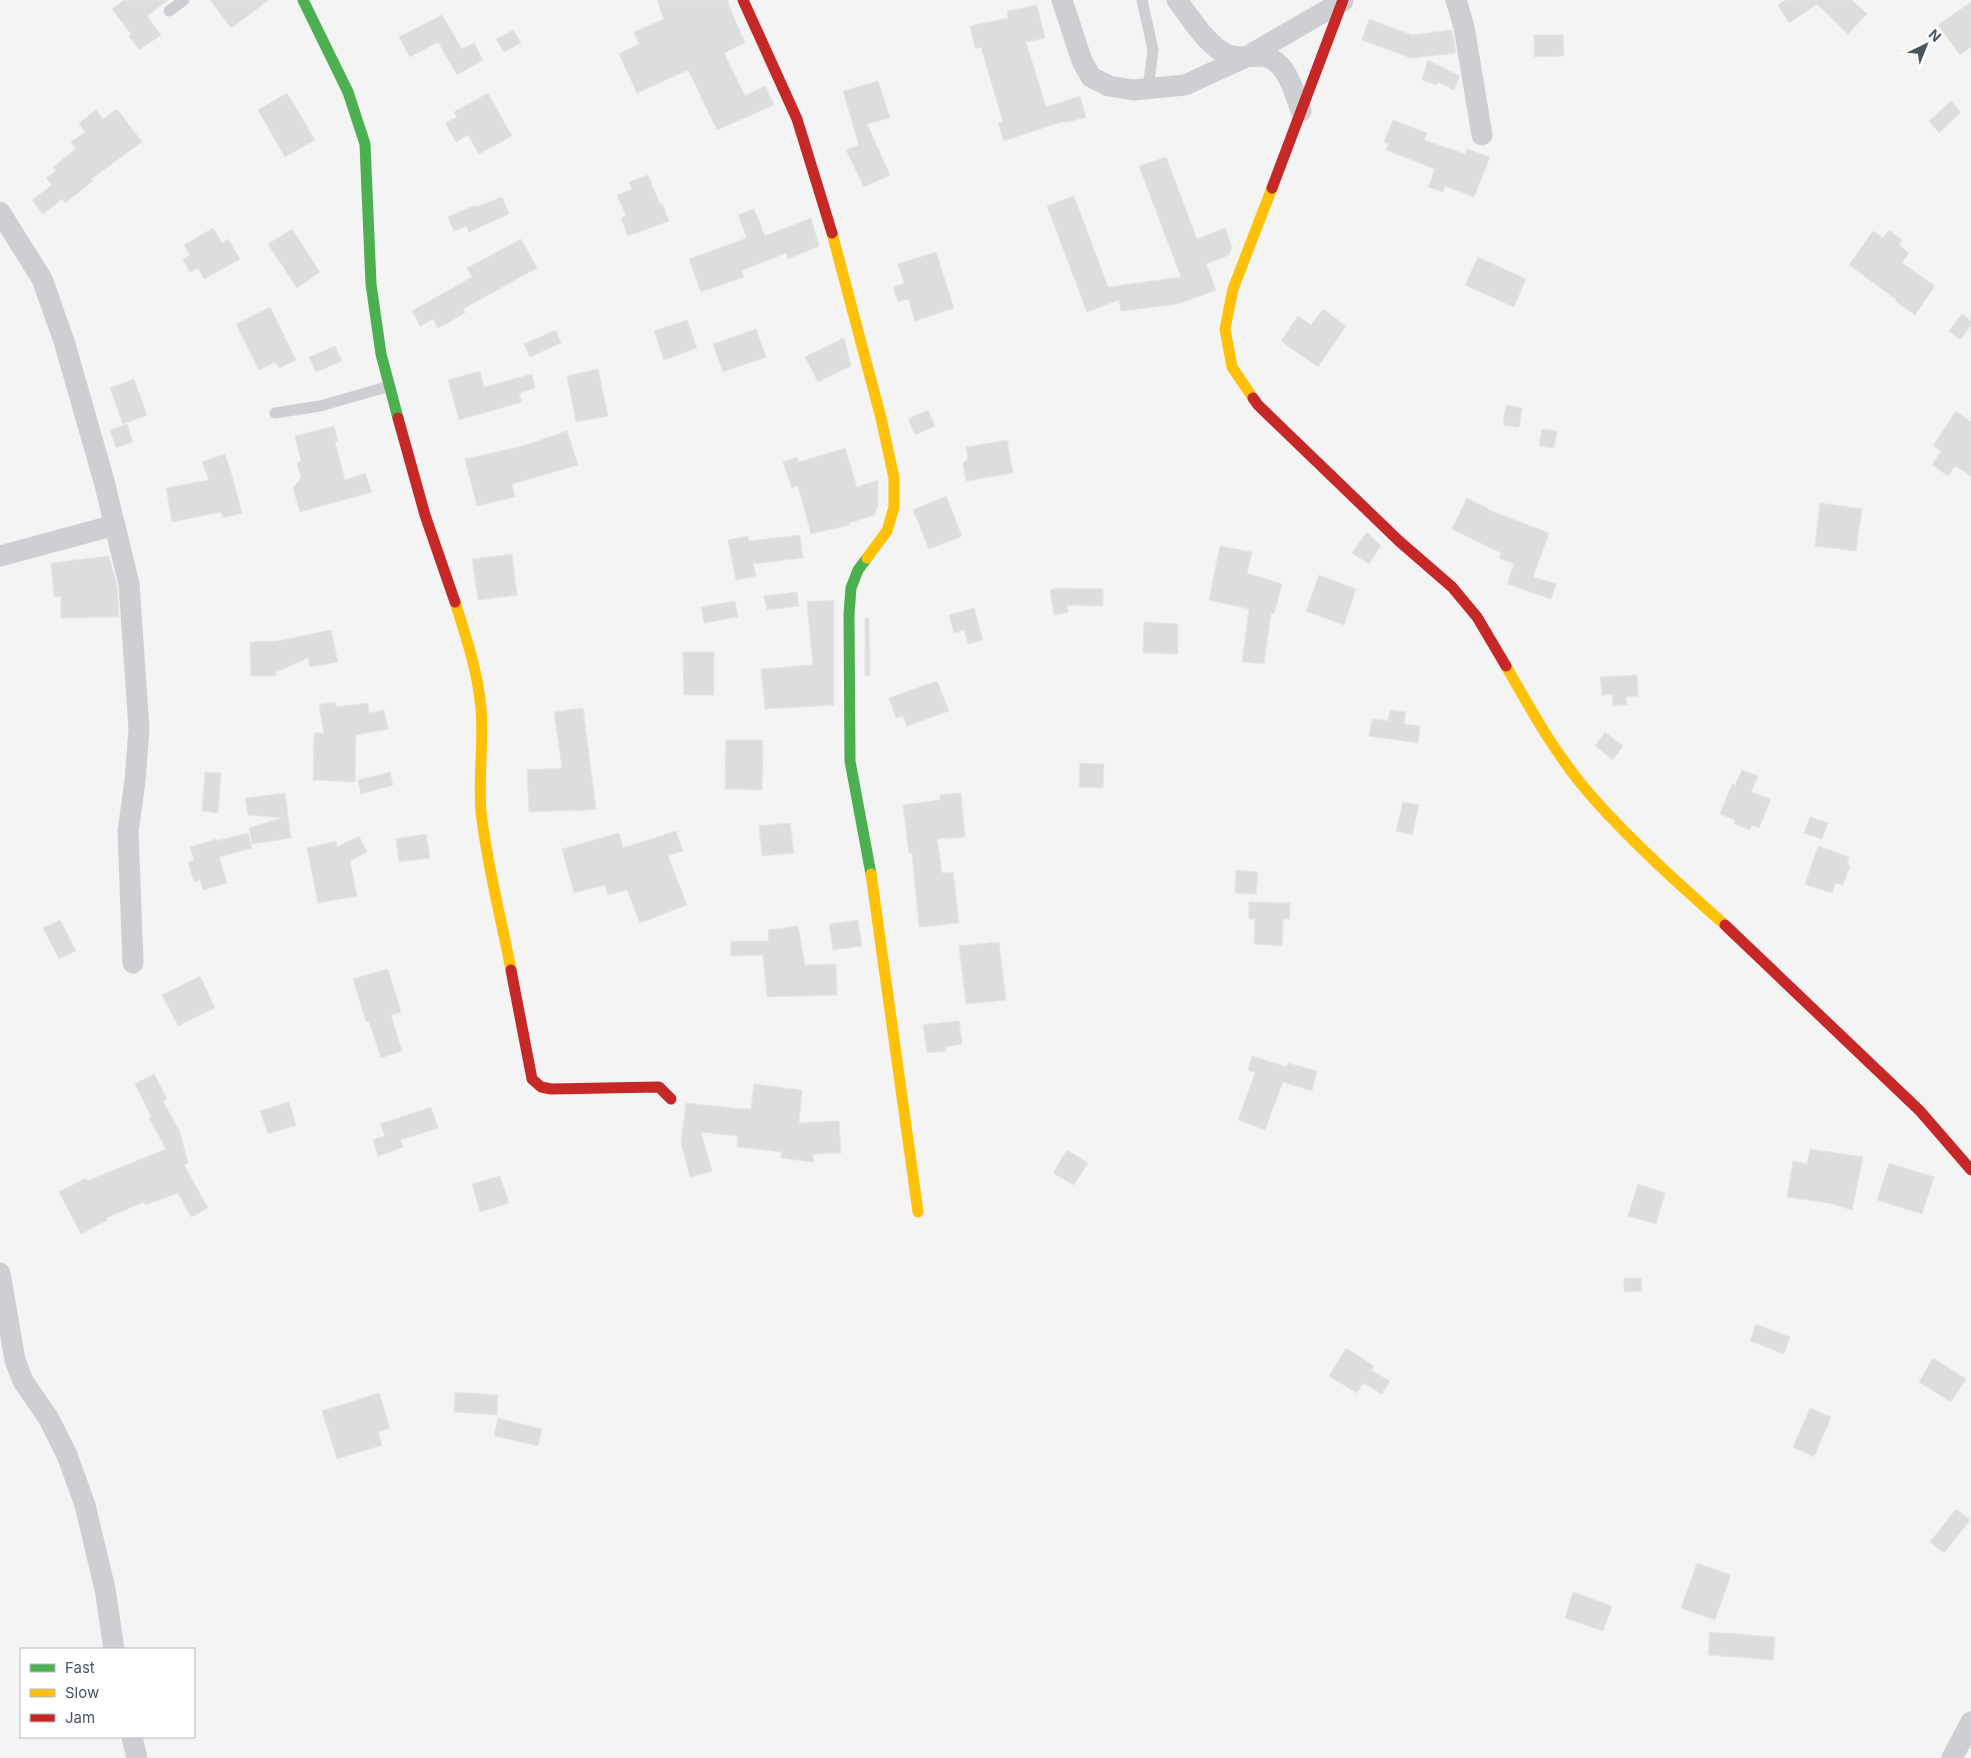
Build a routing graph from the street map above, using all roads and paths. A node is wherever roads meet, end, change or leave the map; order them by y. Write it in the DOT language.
graph roads {
  1 [pos="184,0"];
  2 [pos="303,0"];
  3 [pos="743,0"];
  4 [pos="1062,0"];
  5 [pos="1142,0"];
  6 [pos="1177,0"];
  7 [pos="1343,0"];
  8 [pos="1456,0"];
  9 [pos="169,11"];
  10 [pos="1246,57"];
  11 [pos="1148,89"];
  12 [pos="1301,111"];
  13 [pos="1482,135"];
  14 [pos="0,212"];
  15 [pos="390,386"];
  16 [pos="275,413"];
  17 [pos="114,526"];
  18 [pos="0,556"];
  19 [pos="133,963"];
  20 [pos="671,1099"];
  21 [pos="1971,1170"];
  22 [pos="918,1212"];
  23 [pos="0,1273"];
  24 [pos="114,1648"];
  25 [pos="1971,1722"];
  26 [pos="132,1738"];
  27 [pos="137,1758"];
  28 [pos="1952,1758"];
  1 -- 9 [label="lane"];
  2 -- 15 [label="street"];
  3 -- 22 [label="street"];
  4 -- 11 [label="street"];
  5 -- 11 [label="lane"];
  6 -- 10 [label="street"];
  7 -- 10 [label="street"];
  7 -- 12 [label="street"];
  8 -- 13 [label="street"];
  10 -- 11 [label="street"];
  10 -- 12 [label="street"];
  12 -- 21 [label="street"];
  14 -- 17 [label="street"];
  15 -- 16 [label="lane"];
  15 -- 20 [label="street"];
  17 -- 18 [label="street"];
  17 -- 19 [label="street"];
  23 -- 24 [label="street"];
  25 -- 28 [label="street"];
  26 -- 27 [label="street"];
}
